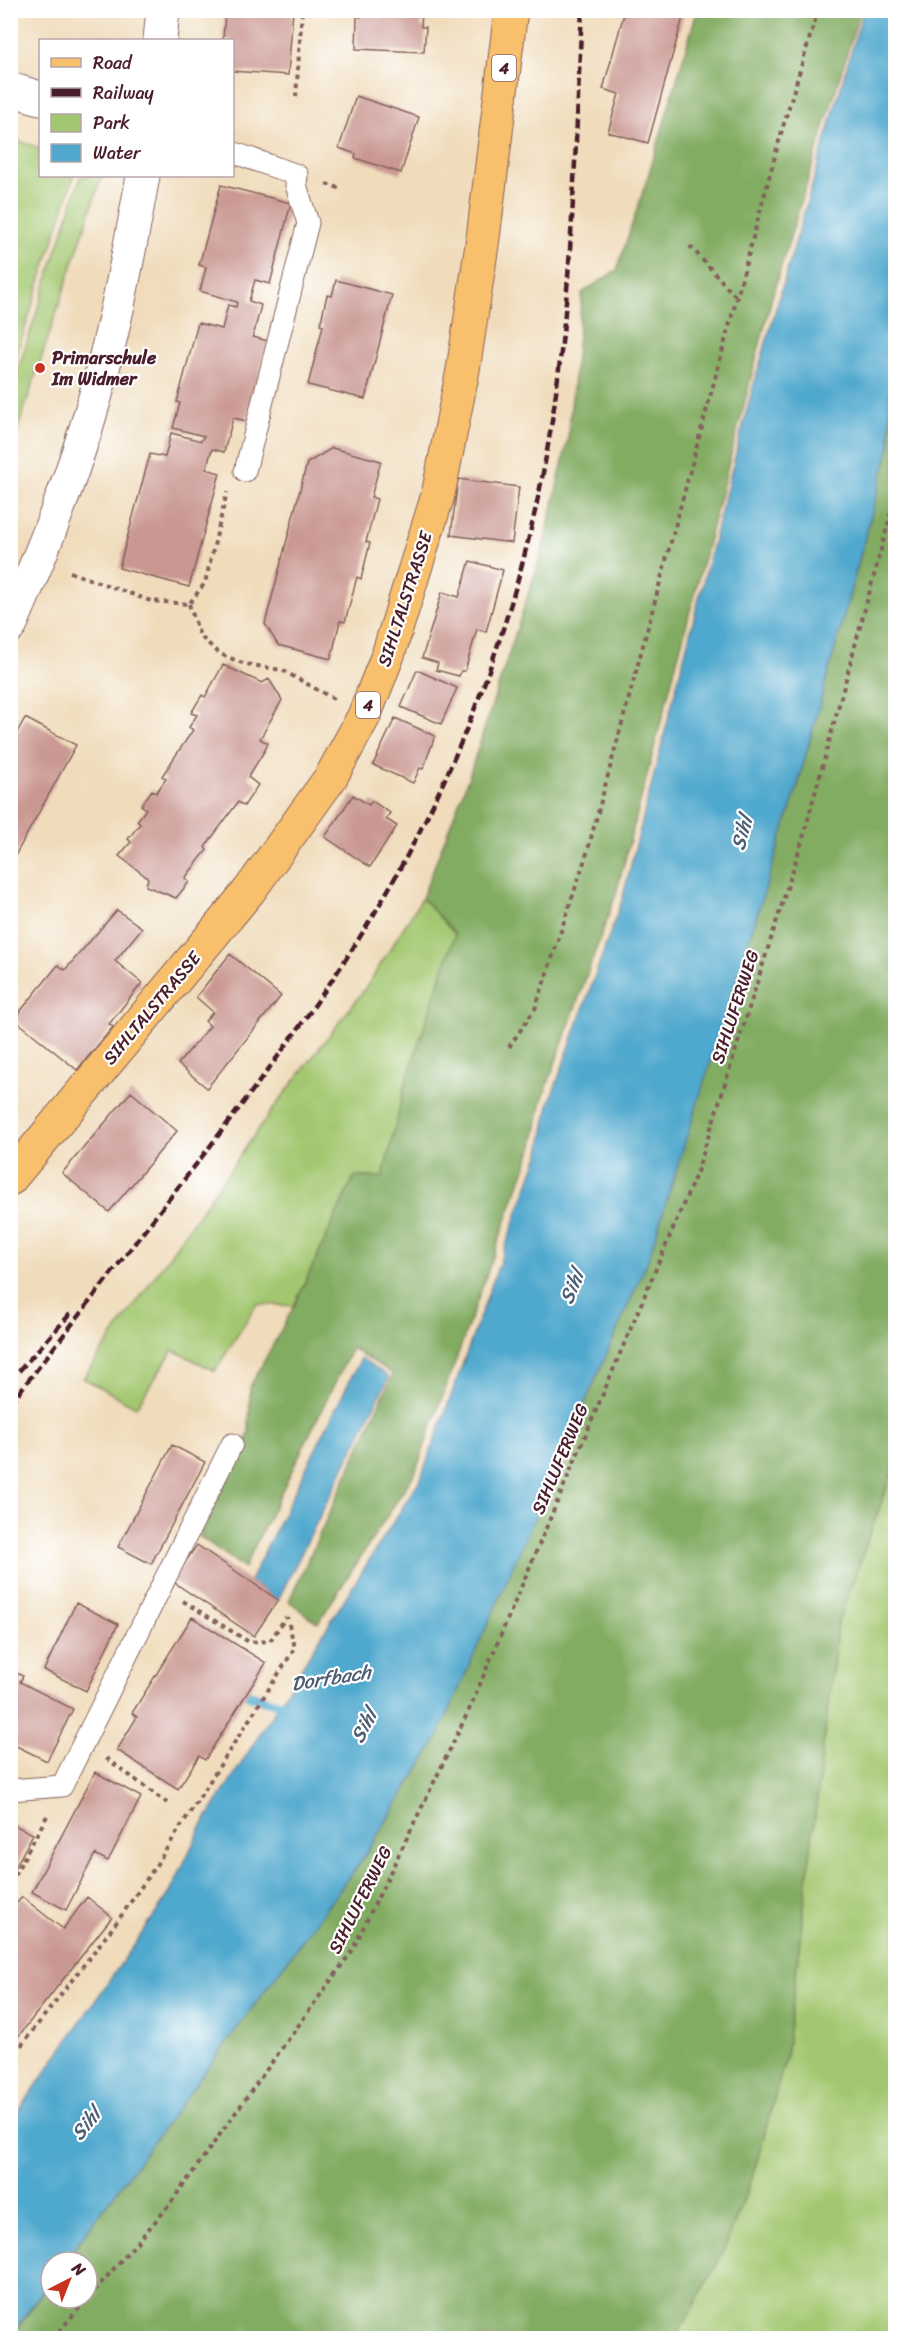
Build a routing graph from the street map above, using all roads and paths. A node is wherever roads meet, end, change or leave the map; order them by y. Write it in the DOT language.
graph roads {
  1 [pos="163,10"];
  2 [pos="303,10"];
  3 [pos="511,10"];
  4 [pos="818,10"];
  5 [pos="160,39"];
  6 [pos="10,89"];
  7 [pos="39,98"];
  8 [pos="296,98"];
  9 [pos="234,153"];
  10 [pos="143,177"];
  11 [pos="690,246"];
  12 [pos="737,298"];
  13 [pos="245,471"];
  14 [pos="896,494"];
  15 [pos="39,561"];
  16 [pos="189,604"];
  17 [pos="10,626"];
  18 [pos="364,716"];
  19 [pos="509,1047"];
  20 [pos="10,1179"];
  21 [pos="232,1444"];
  22 [pos="161,1588"];
  23 [pos="84,1741"];
  24 [pos="62,1786"];
  25 [pos="10,1790"];
  26 [pos="167,1803"];
  27 [pos="10,1883"];
  28 [pos="10,2060"];
  29 [pos="53,2338"];
  1 -- 5 [label="street"];
  2 -- 8 [label="path"];
  3 -- 18 [label="main road, SIHLTALSTRASSE / 4"];
  4 -- 12 [label="path"];
  6 -- 7 [label="street"];
  9 -- 13 [label="lane"];
  10 -- 15 [label="street"];
  11 -- 12 [label="path"];
  12 -- 19 [label="path"];
  13 -- 16 [label="path"];
  14 -- 29 [label="path, SIHLUFERWEG"];
  15 -- 16 [label="path"];
  15 -- 17 [label="street"];
  16 -- 18 [label="path"];
  18 -- 20 [label="main road, SIHLTALSTRASSE / 4"];
  21 -- 22 [label="lane"];
  22 -- 23 [label="lane"];
  22 -- 28 [label="path"];
  23 -- 24 [label="lane"];
  23 -- 26 [label="path"];
  24 -- 25 [label="lane"];
  24 -- 27 [label="path"];
}
